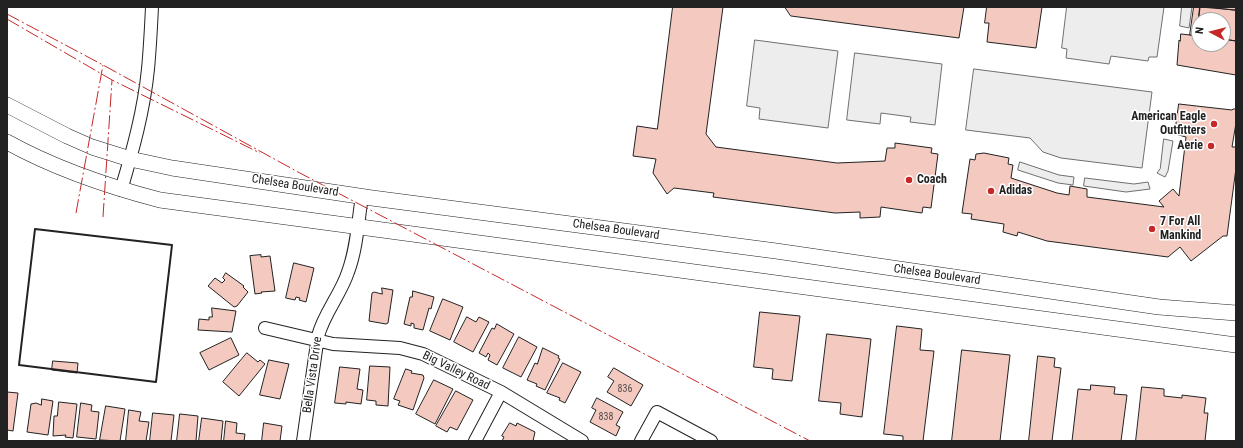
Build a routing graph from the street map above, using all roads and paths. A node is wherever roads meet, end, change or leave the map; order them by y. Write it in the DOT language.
graph roads {
  1 [pos="152,7"];
  2 [pos="7,106"];
  3 [pos="7,142"];
  4 [pos="130,159"];
  5 [pos="121,190"];
  6 [pos="362,196"];
  7 [pos="358,227"];
  8 [pos="1236,313"];
  9 [pos="265,328"];
  10 [pos="317,340"];
  11 [pos="1236,344"];
  12 [pos="500,392"];
  13 [pos="303,441"];
  14 [pos="476,441"];
  15 [pos="582,441"];
  16 [pos="641,441"];
  17 [pos="711,441"];
  1 -- 4 [label="street"];
  2 -- 4 [label="main road, Chelsea Boulevard"];
  3 -- 5 [label="main road"];
  4 -- 5 [label="street"];
  4 -- 6 [label="main road, Chelsea Boulevard"];
  5 -- 7 [label="main road"];
  6 -- 7 [label="street, Bella Vista Drive"];
  6 -- 8 [label="main road, Chelsea Boulevard"];
  7 -- 10 [label="street, Bella Vista Drive"];
  7 -- 11 [label="main road"];
  9 -- 10 [label="street, Big Valley Road"];
  10 -- 12 [label="street, Big Valley Road"];
  10 -- 13 [label="street, Bella Vista Drive"];
  12 -- 14 [label="street"];
  12 -- 15 [label="street, Big Valley Road"];
  16 -- 17 [label="street"];
}
